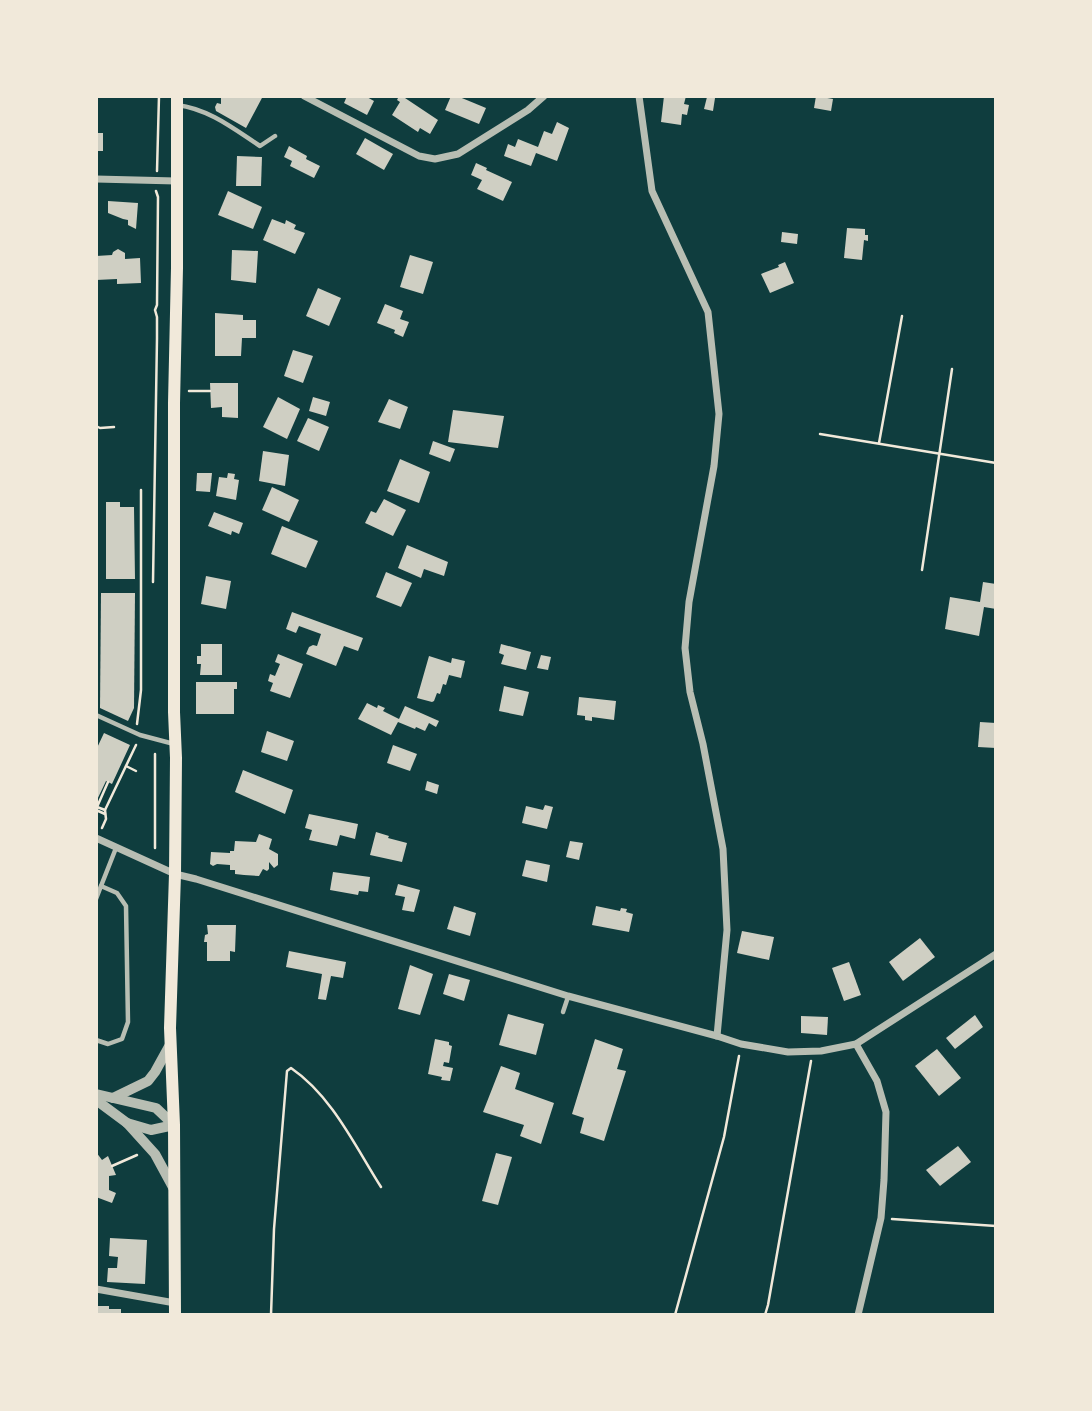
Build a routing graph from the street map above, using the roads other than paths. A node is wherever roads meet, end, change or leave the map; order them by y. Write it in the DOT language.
graph roads {
  1 [pos="304,96"];
  2 [pos="544,96"];
  3 [pos="639,96"];
  4 [pos="177,100"];
  5 [pos="275,136"];
  6 [pos="96,178"];
  7 [pos="176,181"];
  8 [pos="96,715"];
  9 [pos="175,744"];
  10 [pos="96,838"];
  11 [pos="117,847"];
  12 [pos="175,874"];
  13 [pos="101,886"];
  14 [pos="96,899"];
  15 [pos="996,954"];
  16 [pos="568,996"];
  17 [pos="563,1012"];
  18 [pos="717,1036"];
  19 [pos="96,1040"];
  20 [pos="171,1043"];
  21 [pos="856,1044"];
  22 [pos="96,1094"];
  23 [pos="113,1098"];
  24 [pos="96,1100"];
  25 [pos="127,1122"];
  26 [pos="174,1125"];
  27 [pos="174,1190"];
  28 [pos="96,1289"];
  29 [pos="175,1309"];
  30 [pos="858,1315"];
  1 -- 2 [label="street"];
  3 -- 18 [label="street"];
  4 -- 5 [label="lane"];
  4 -- 7 [label="main road"];
  6 -- 7 [label="street"];
  7 -- 9 [label="main road"];
  8 -- 9 [label="lane"];
  9 -- 12 [label="main road"];
  10 -- 11 [label="street"];
  11 -- 12 [label="street"];
  11 -- 13 [label="lane"];
  12 -- 16 [label="street"];
  12 -- 20 [label="main road"];
  13 -- 14 [label="lane"];
  13 -- 19 [label="lane"];
  15 -- 21 [label="street"];
  16 -- 17 [label="lane"];
  16 -- 18 [label="street"];
  18 -- 21 [label="street"];
  20 -- 23 [label="street"];
  20 -- 26 [label="main road"];
  21 -- 30 [label="street"];
  22 -- 23 [label="street"];
  23 -- 26 [label="street"];
  24 -- 25 [label="street"];
  25 -- 26 [label="street"];
  25 -- 27 [label="street"];
  26 -- 27 [label="main road"];
  27 -- 29 [label="main road"];
  28 -- 29 [label="street"];
}
